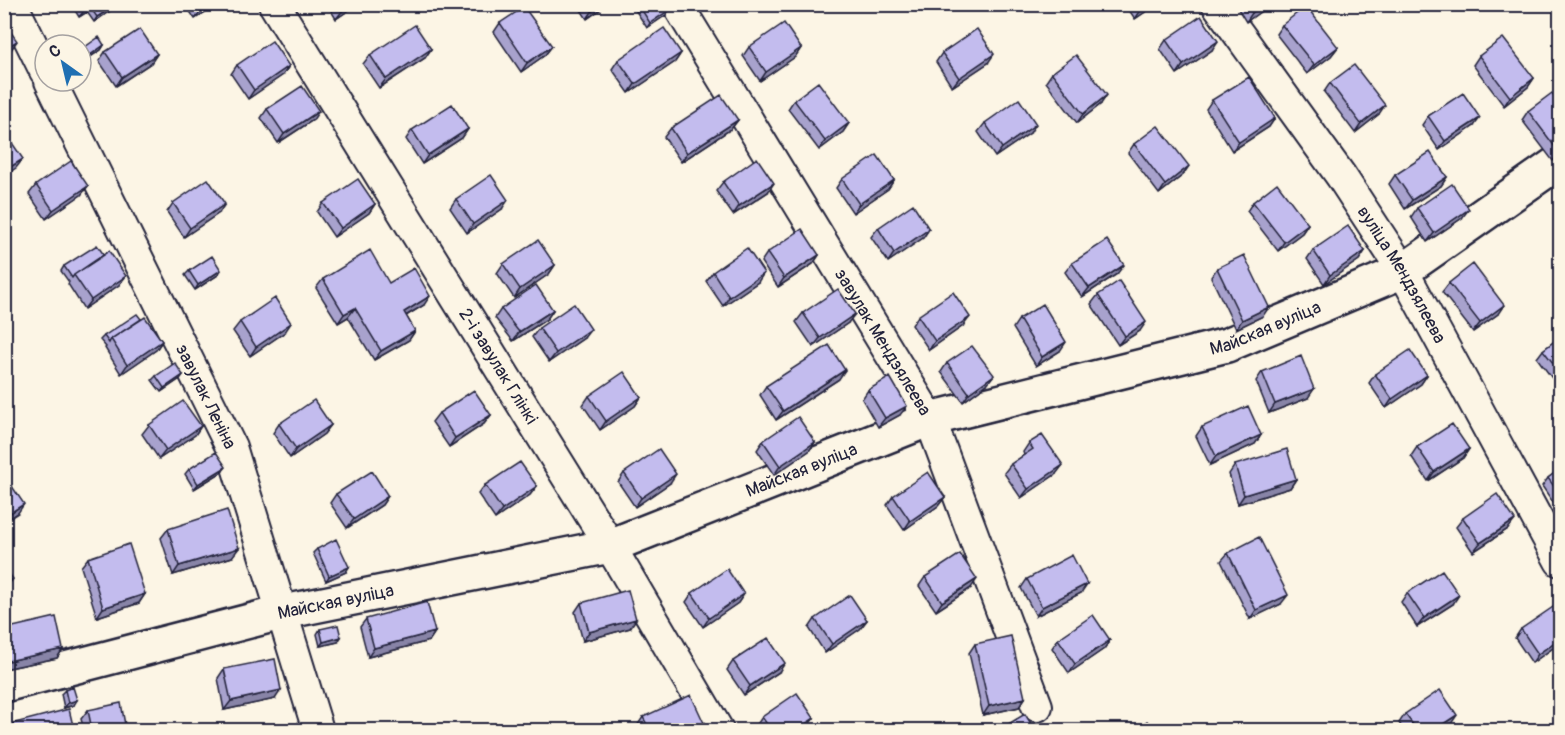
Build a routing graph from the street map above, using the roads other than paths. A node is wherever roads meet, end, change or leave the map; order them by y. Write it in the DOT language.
graph roads {
  1 [pos="12,4"];
  2 [pos="274,4"];
  3 [pos="677,4"];
  4 [pos="1217,4"];
  5 [pos="33,47"];
  6 [pos="56,93"];
  7 [pos="1560,160"];
  8 [pos="1403,271"];
  9 [pos="930,419"];
  10 [pos="610,546"];
  11 [pos="1560,561"];
  12 [pos="284,612"];
  13 [pos="4,686"];
  14 [pos="1037,706"];
  15 [pos="318,730"];
  16 [pos="718,730"];
  1 -- 5 [label="street"];
  2 -- 10 [label="street, 2-і завулак Глінкі"];
  3 -- 9 [label="street, завулак Мендзялеева"];
  4 -- 8 [label="street, вуліца Мендзялеева"];
  6 -- 12 [label="street, завулак Леніна"];
  7 -- 8 [label="street, Майская вуліца"];
  8 -- 9 [label="street, Майская вуліца"];
  8 -- 11 [label="street, вуліца Мендзялеева"];
  9 -- 10 [label="street, Майская вуліца"];
  9 -- 14 [label="street, завулак Мендзялеева"];
  10 -- 12 [label="street, Майская вуліца"];
  10 -- 16 [label="street, 2-і завулак Глінкі"];
  12 -- 13 [label="street, Майская вуліца"];
  12 -- 15 [label="street, завулак Леніна"];
}
